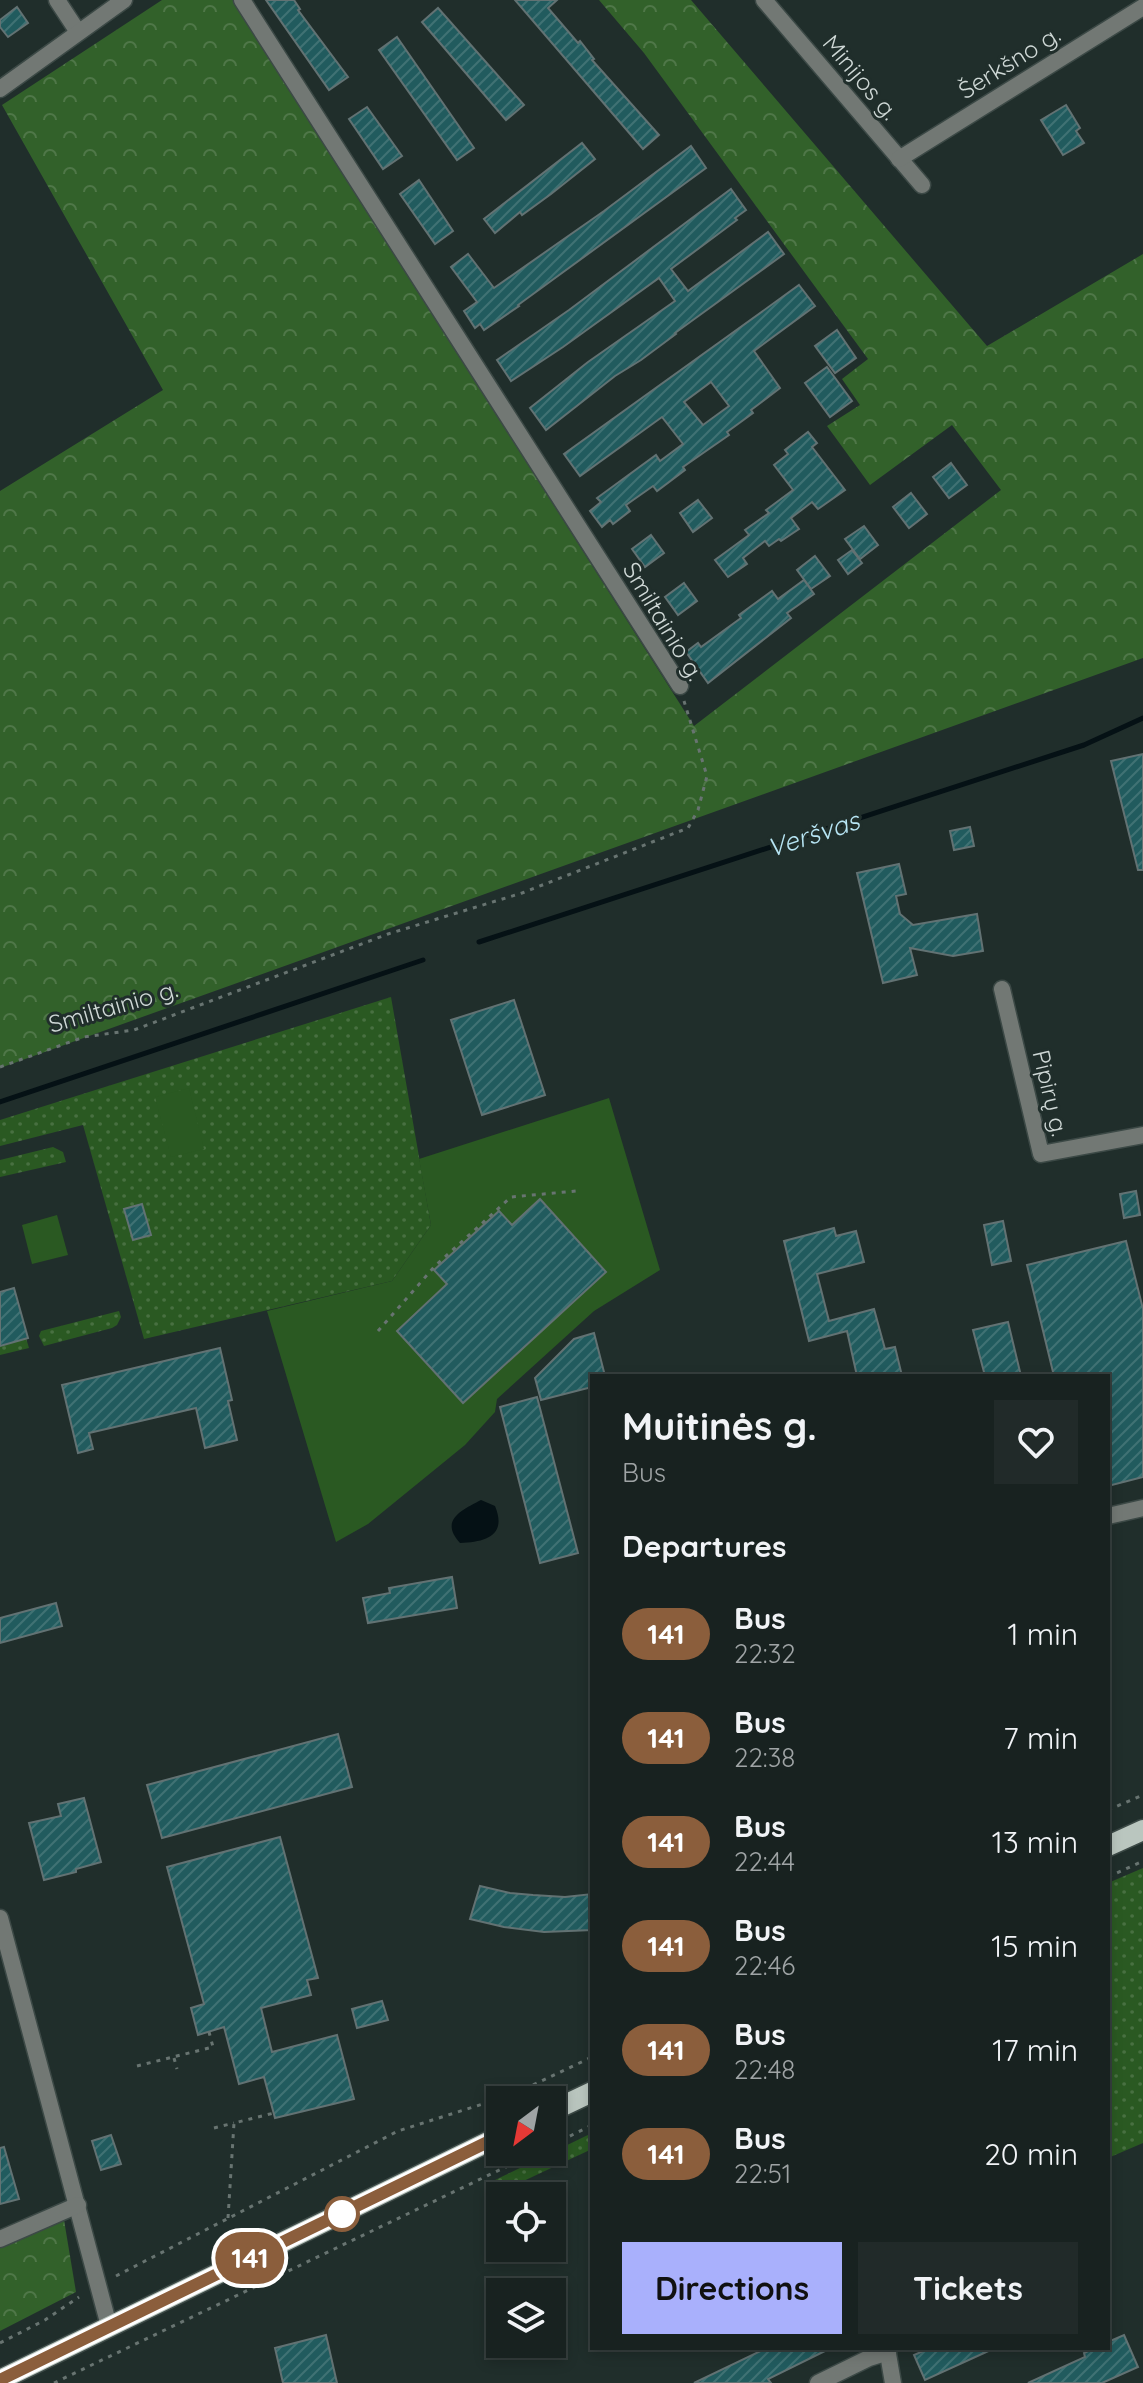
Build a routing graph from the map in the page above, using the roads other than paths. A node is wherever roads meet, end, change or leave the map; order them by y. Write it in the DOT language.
graph roads {
  1 [pos="57,0"];
  2 [pos="124,0"];
  3 [pos="242,0"];
  4 [pos="764,0"];
  5 [pos="1143,7"];
  6 [pos="78,32"];
  7 [pos="0,89"];
  8 [pos="899,159"];
  9 [pos="922,185"];
  10 [pos="680,686"];
  11 [pos="1002,989"];
  12 [pos="1143,1135"];
  13 [pos="1143,1508"];
  14 [pos="1110,1516"];
  15 [pos="1143,1830"];
  16 [pos="1110,1845"];
  17 [pos="0,1918"];
  18 [pos="590,2094"];
  19 [pos="566,2112"];
  20 [pos="486,2143"];
  21 [pos="78,2205"];
  22 [pos="0,2239"];
  23 [pos="109,2326"];
  24 [pos="887,2350"];
  25 [pos="0,2380"];
  26 [pos="818,2383"];
  27 [pos="893,2383"];
  1 -- 6 [label="street"];
  2 -- 6 [label="street"];
  3 -- 10 [label="street, Smiltainio g."];
  4 -- 8 [label="street, Minijos g."];
  5 -- 8 [label="street, Šerkšno g."];
  6 -- 7 [label="street"];
  8 -- 9 [label="street, Minijos g."];
  11 -- 12 [label="street, Pipirų g."];
  13 -- 14 [label="street"];
  15 -- 16 [label="main road"];
  17 -- 21 [label="street"];
  18 -- 19 [label="main road"];
  20 -- 23 [label="main road"];
  21 -- 22 [label="street"];
  21 -- 23 [label="street"];
  23 -- 25 [label="main road"];
  24 -- 26 [label="street"];
  24 -- 27 [label="street"];
}
